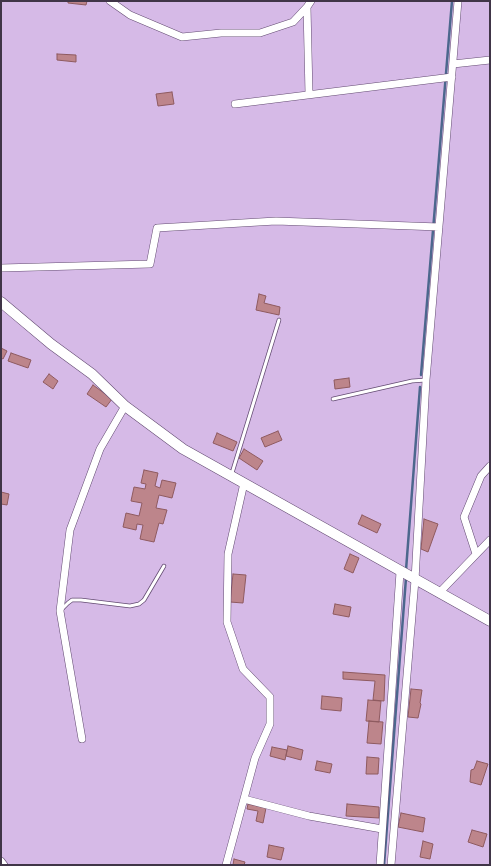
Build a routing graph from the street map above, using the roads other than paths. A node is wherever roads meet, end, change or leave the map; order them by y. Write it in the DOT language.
graph roads {
  1 [pos="110,1"];
  2 [pos="458,1"];
  3 [pos="309,4"];
  4 [pos="490,60"];
  5 [pos="453,64"];
  6 [pos="448,77"];
  7 [pos="309,94"];
  8 [pos="234,104"];
  9 [pos="435,226"];
  10 [pos="1,268"];
  11 [pos="1,302"];
  12 [pos="279,320"];
  13 [pos="426,380"];
  14 [pos="333,399"];
  15 [pos="126,406"];
  16 [pos="490,466"];
  17 [pos="232,476"];
  18 [pos="244,483"];
  19 [pos="490,540"];
  20 [pos="476,554"];
  21 [pos="164,566"];
  22 [pos="400,572"];
  23 [pos="413,578"];
  24 [pos="439,593"];
  25 [pos="60,611"];
  26 [pos="490,621"];
  27 [pos="82,739"];
  28 [pos="244,799"];
  29 [pos="382,828"];
  30 [pos="1,861"];
  31 [pos="4,865"];
  32 [pos="226,865"];
  33 [pos="380,865"];
  34 [pos="391,865"];
  1 -- 3 [label="street"];
  2 -- 5 [label="street"];
  3 -- 7 [label="street"];
  4 -- 5 [label="street"];
  5 -- 6 [label="street"];
  6 -- 7 [label="street"];
  6 -- 9 [label="street"];
  7 -- 8 [label="street"];
  9 -- 10 [label="street"];
  9 -- 13 [label="street"];
  11 -- 15 [label="street"];
  12 -- 17 [label="lane"];
  13 -- 14 [label="lane"];
  13 -- 23 [label="street"];
  15 -- 17 [label="street"];
  15 -- 25 [label="street"];
  16 -- 20 [label="street"];
  17 -- 18 [label="street"];
  18 -- 22 [label="street"];
  18 -- 28 [label="street"];
  19 -- 20 [label="street"];
  20 -- 24 [label="street"];
  21 -- 25 [label="lane"];
  22 -- 23 [label="street"];
  22 -- 29 [label="street"];
  23 -- 24 [label="street"];
  23 -- 34 [label="street"];
  24 -- 26 [label="street"];
  25 -- 27 [label="street"];
  28 -- 29 [label="street"];
  28 -- 32 [label="street"];
  29 -- 33 [label="street"];
  30 -- 31 [label="street"];
}
